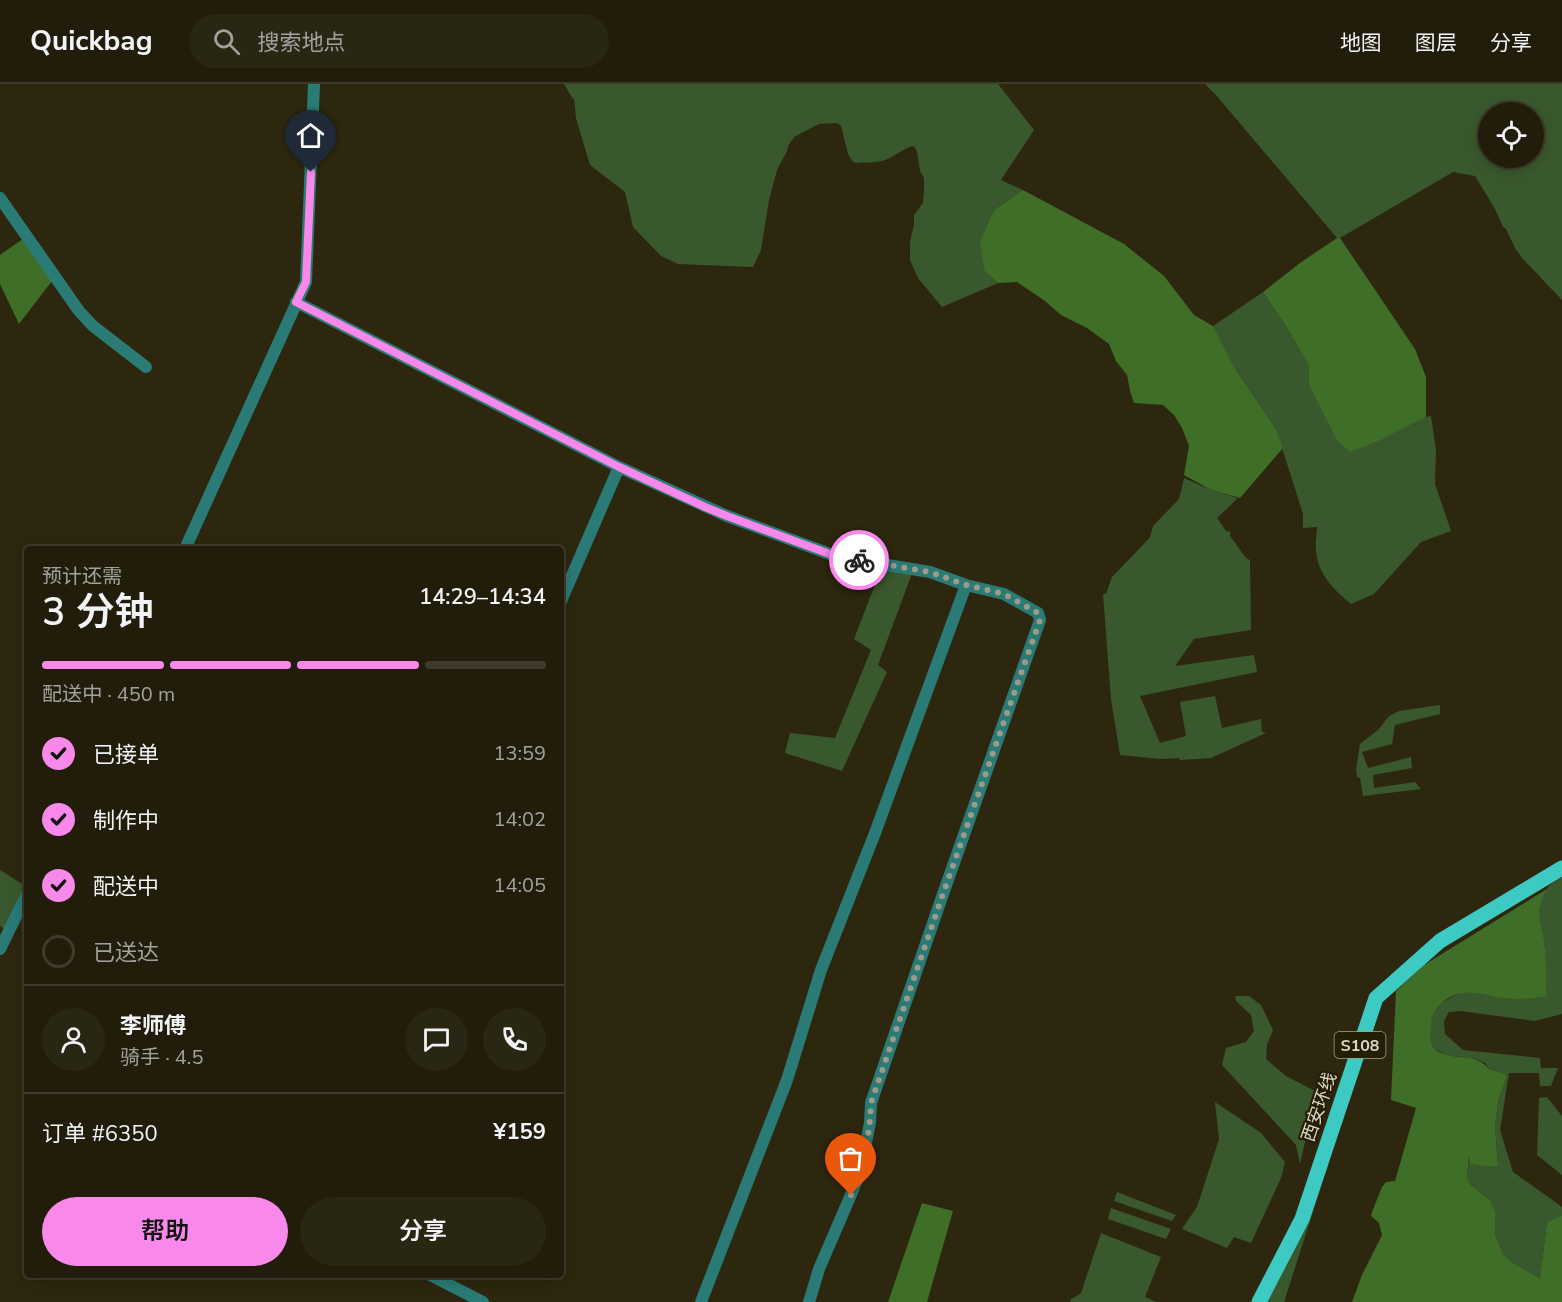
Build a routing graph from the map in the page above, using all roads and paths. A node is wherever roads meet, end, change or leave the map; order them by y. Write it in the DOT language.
graph roads {
  1 [pos="314,84"];
  2 [pos="0,198"];
  3 [pos="296,302"];
  4 [pos="146,367"];
  5 [pos="619,467"];
  6 [pos="186,546"];
  7 [pos="966,585"];
  8 [pos="564,594"];
  9 [pos="1562,868"];
  10 [pos="24,900"];
  11 [pos="0,949"];
  12 [pos="436,1278"];
  13 [pos="483,1302"];
  14 [pos="701,1302"];
  15 [pos="809,1302"];
  16 [pos="1259,1302"];
  1 -- 3 [label="street"];
  2 -- 4 [label="street"];
  3 -- 5 [label="street"];
  3 -- 6 [label="street"];
  5 -- 7 [label="street"];
  5 -- 8 [label="street"];
  7 -- 14 [label="street"];
  7 -- 15 [label="street"];
  9 -- 16 [label="main road, 西安环线 / S108"];
  10 -- 11 [label="street"];
  12 -- 13 [label="street"];
}
